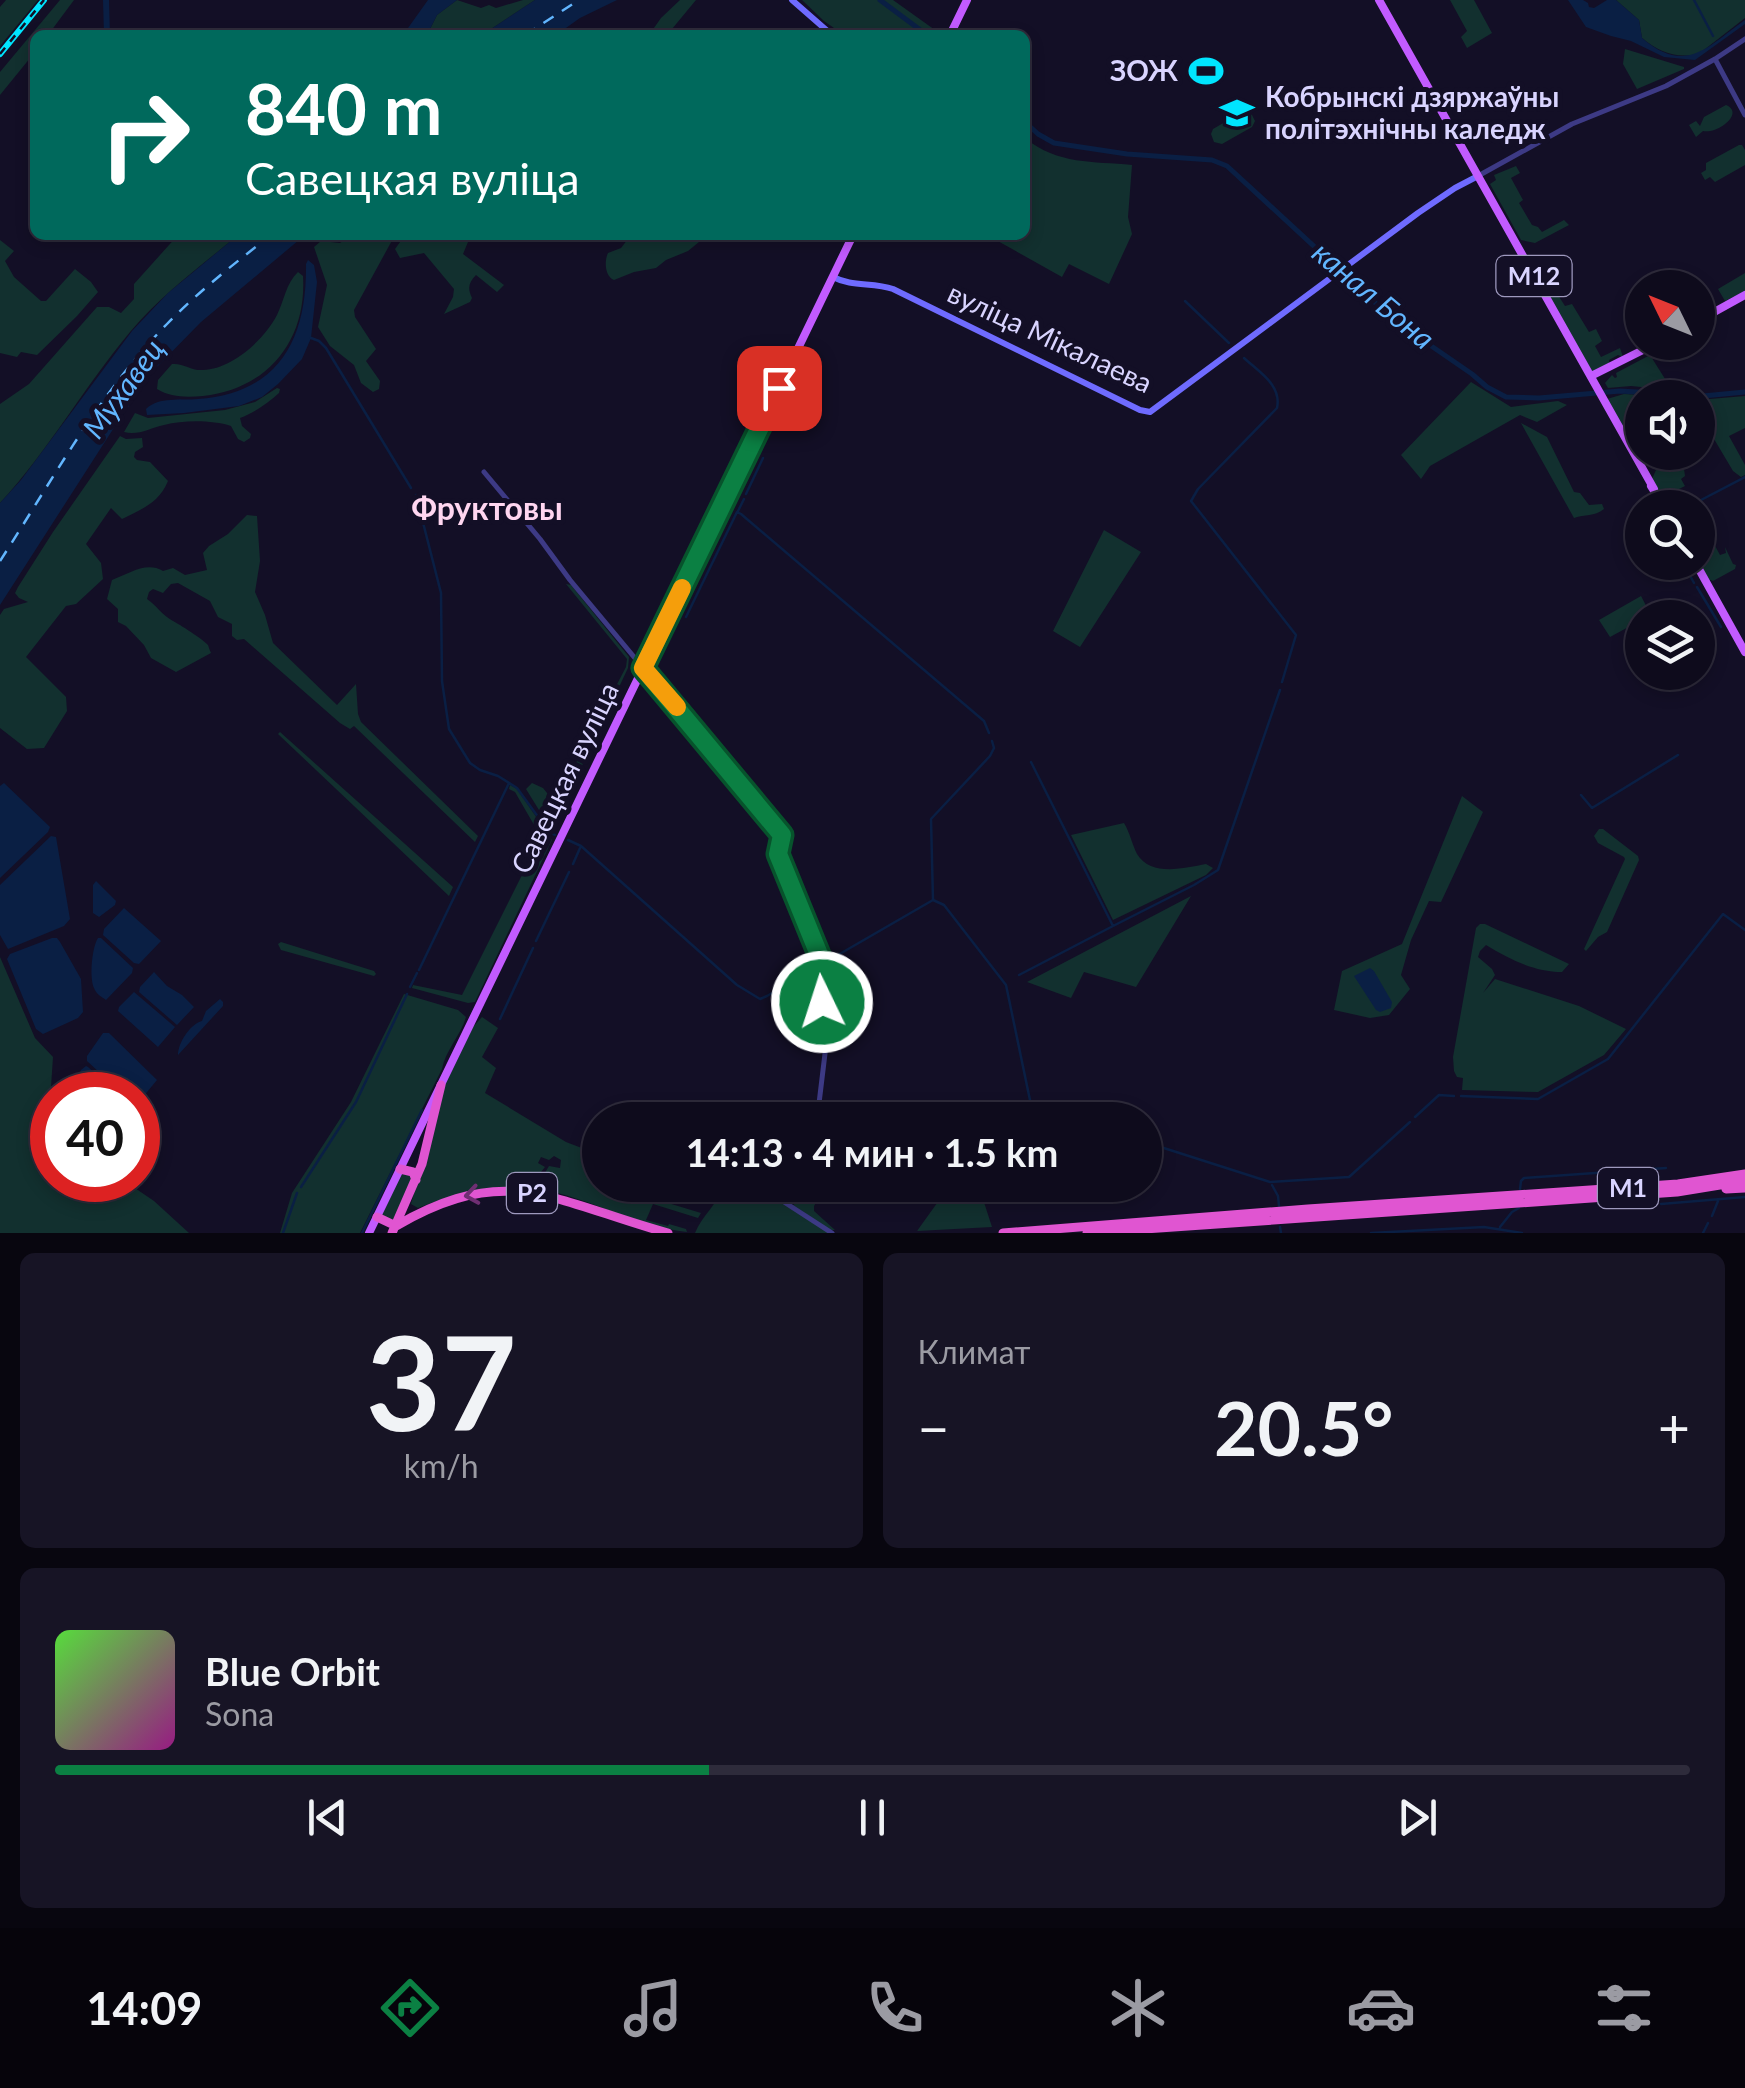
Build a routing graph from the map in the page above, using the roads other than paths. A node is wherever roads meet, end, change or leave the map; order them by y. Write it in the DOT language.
graph roads {
  1 [pos="792,0"];
  2 [pos="967,0"];
  3 [pos="1379,0"];
  4 [pos="826,30"];
  5 [pos="952,30"];
  6 [pos="1745,39"];
  7 [pos="1715,60"];
  8 [pos="1745,115"];
  9 [pos="1478,176"];
  10 [pos="851,240"];
  11 [pos="833,277"];
  12 [pos="1745,295"];
  13 [pos="1715,312"];
  14 [pos="1629,360"];
  15 [pos="1593,381"];
  16 [pos="484,472"];
  17 [pos="1654,490"];
  18 [pos="1705,580"];
  19 [pos="1745,652"];
  20 [pos="643,668"];
  21 [pos="442,1084"];
  22 [pos="819,1102"];
  23 [pos="400,1170"];
  24 [pos="416,1180"];
  25 [pos="1745,1181"];
  26 [pos="407,1200"];
  27 [pos="784,1202"];
  28 [pos="422,1211"];
  29 [pos="377,1217"];
  30 [pos="394,1229"];
  31 [pos="369,1233"];
  32 [pos="668,1233"];
  33 [pos="832,1233"];
  34 [pos="1003,1233"];
  35 [pos="1088,1233"];
  1 -- 4 [label="main road"];
  2 -- 5 [label="main road"];
  3 -- 9 [label="main road, М12"];
  6 -- 7 [label="street"];
  7 -- 8 [label="street"];
  7 -- 9 [label="street"];
  9 -- 11 [label="main road, вуліца Мікалаева"];
  9 -- 15 [label="main road, М12"];
  10 -- 11 [label="main road, Савецкая вуліца"];
  11 -- 20 [label="main road, Савецкая вуліца"];
  12 -- 13 [label="main road"];
  14 -- 15 [label="main road"];
  15 -- 17 [label="main road, М12"];
  16 -- 20 [label="street"];
  18 -- 19 [label="main road"];
  20 -- 21 [label="main road, Савецкая вуліца"];
  20 -- 22 [label="street"];
  21 -- 23 [label="main road, Савецкая вуліца"];
  21 -- 24 [label="highway"];
  23 -- 24 [label="highway"];
  23 -- 29 [label="main road, Савецкая вуліца"];
  24 -- 26 [label="highway"];
  25 -- 34 [label="highway, М1"];
  25 -- 35 [label="highway, М1"];
  26 -- 28 [label="highway"];
  26 -- 30 [label="highway"];
  27 -- 33 [label="street"];
  28 -- 30 [label="highway, Р2"];
  32 -- 28 [label="highway, Р2, one-way"];
  29 -- 30 [label="highway"];
  29 -- 31 [label="main road, Савецкая вуліца"];
}
